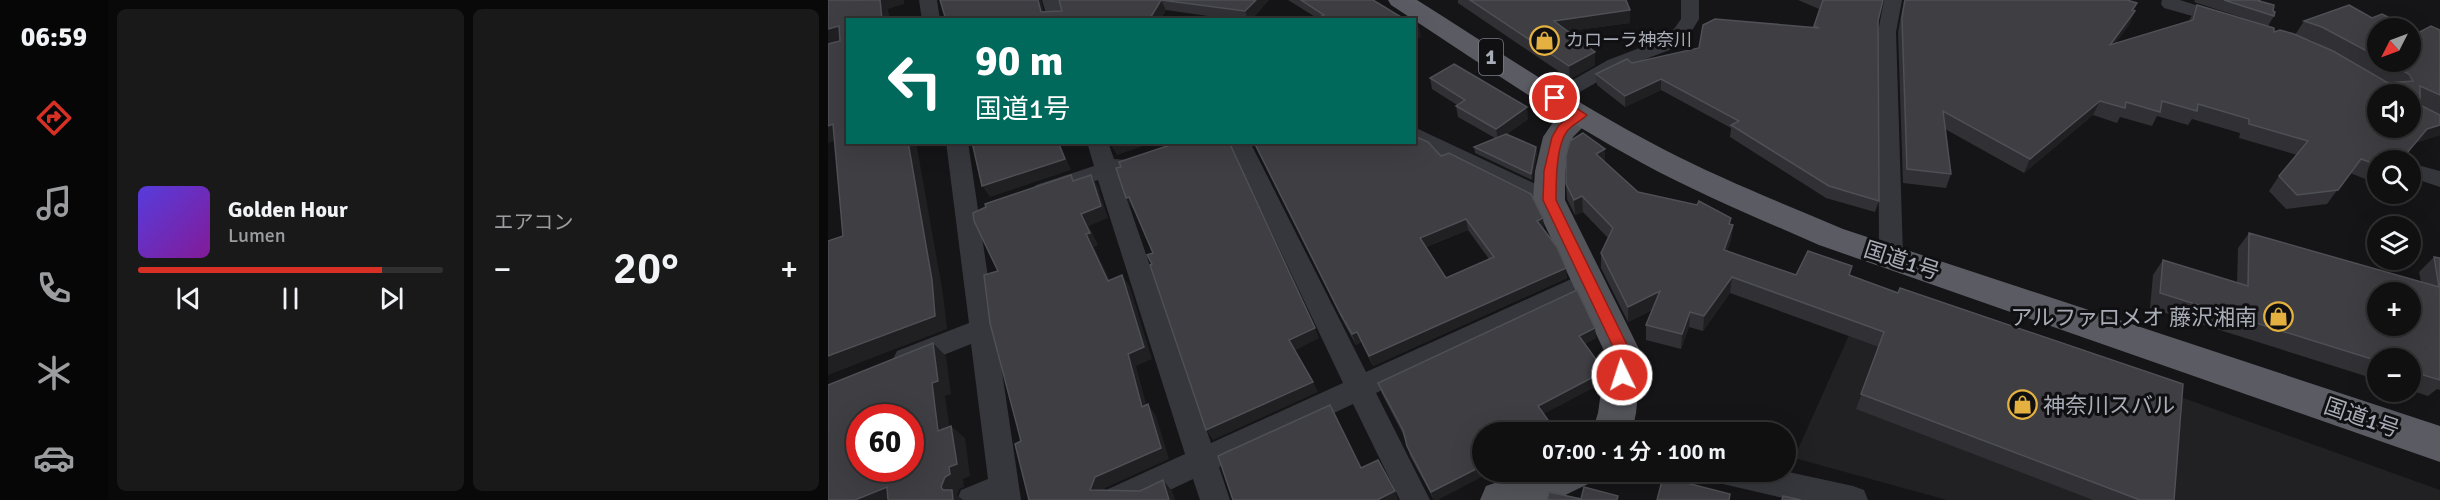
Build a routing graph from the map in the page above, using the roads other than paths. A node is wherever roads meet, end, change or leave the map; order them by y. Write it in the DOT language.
graph roads {
  1 [pos="928,0"];
  2 [pos="1051,0"];
  3 [pos="1400,0"];
  4 [pos="1690,0"];
  5 [pos="1893,0"];
  6 [pos="2171,0"];
  7 [pos="931,18"];
  8 [pos="1056,18"];
  9 [pos="2243,25"];
  10 [pos="1568,106"];
  11 [pos="1416,135"];
  12 [pos="958,144"];
  13 [pos="1098,144"];
  14 [pos="1240,144"];
  15 [pos="1137,159"];
  16 [pos="1106,169"];
  17 [pos="2421,173"];
  18 [pos="2440,179"];
  19 [pos="1027,195"];
  20 [pos="1549,200"];
  21 [pos="1891,256"];
  22 [pos="1589,282"];
  23 [pos="982,329"];
  24 [pos="883,368"];
  25 [pos="1360,388"];
  26 [pos="1615,422"];
  27 [pos="2440,444"];
  28 [pos="1202,461"];
  29 [pos="1551,482"];
  30 [pos="1772,482"];
  31 [pos="1005,493"];
  32 [pos="972,500"];
  33 [pos="1118,500"];
  34 [pos="1215,500"];
  35 [pos="1415,500"];
  36 [pos="1501,500"];
  37 [pos="1853,500"];
  1 -- 7 [label="street"];
  2 -- 8 [label="street"];
  3 -- 10 [label="highway, 国道1号 / 1"];
  4 -- 10 [label="street"];
  5 -- 21 [label="street"];
  6 -- 9 [label="street"];
  10 -- 20 [label="main road"];
  10 -- 21 [label="highway, 国道1号 / 1"];
  11 -- 20 [label="street"];
  12 -- 23 [label="street"];
  13 -- 16 [label="street"];
  14 -- 25 [label="street"];
  15 -- 16 [label="street"];
  16 -- 19 [label="street"];
  16 -- 28 [label="street"];
  17 -- 18 [label="street"];
  20 -- 22 [label="main road"];
  21 -- 27 [label="highway, 国道1号 / 1"];
  22 -- 25 [label="street"];
  22 -- 26 [label="main road"];
  23 -- 24 [label="street"];
  23 -- 31 [label="street"];
  25 -- 28 [label="street"];
  25 -- 35 [label="street"];
  28 -- 33 [label="street"];
  28 -- 34 [label="street"];
  29 -- 36 [label="main road"];
  30 -- 37 [label="street"];
  31 -- 32 [label="street"];
}
